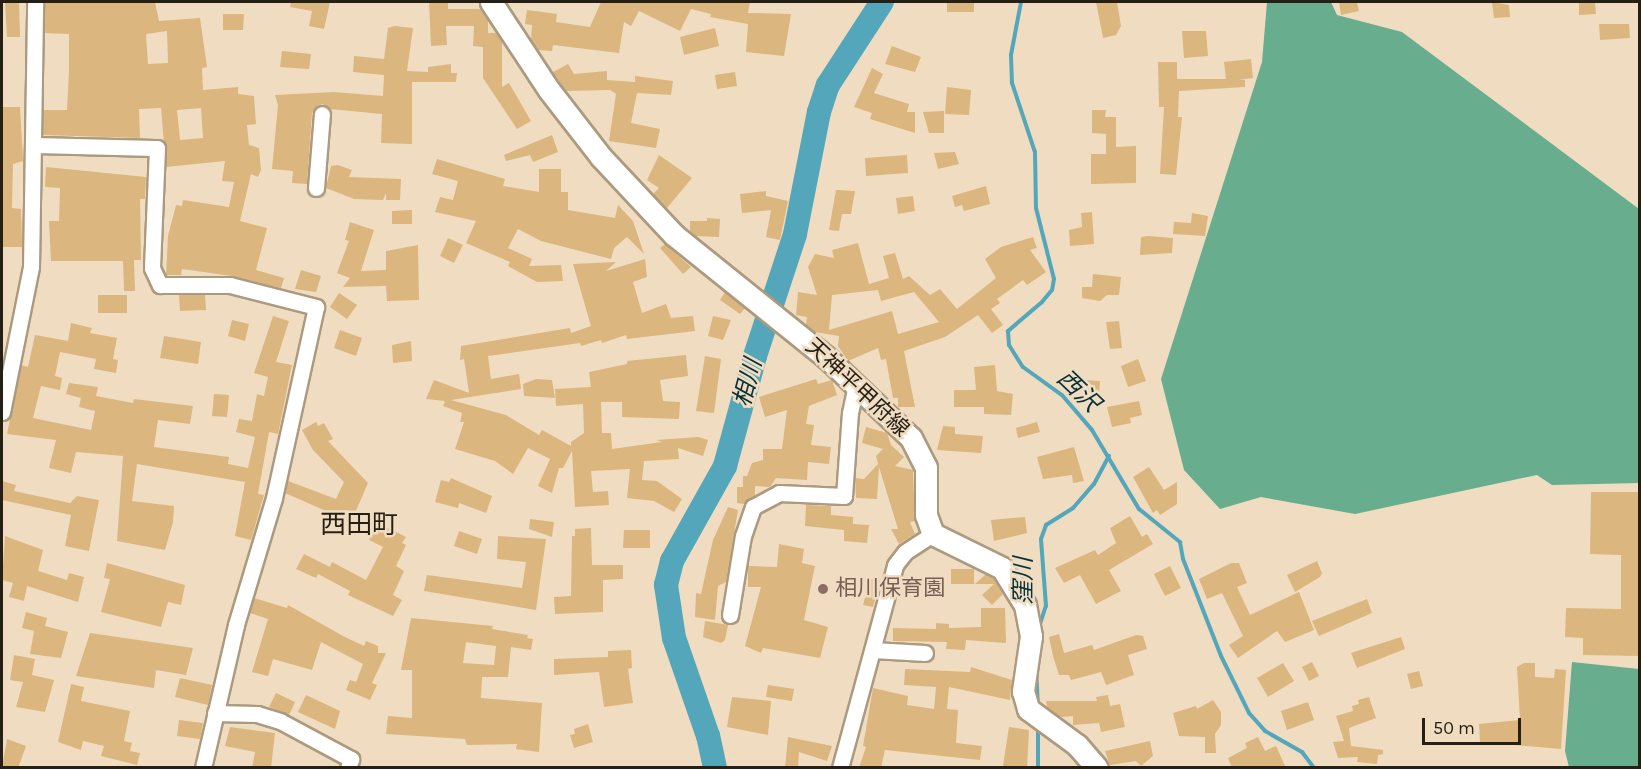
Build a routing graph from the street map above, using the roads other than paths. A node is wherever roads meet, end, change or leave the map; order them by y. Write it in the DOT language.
graph roads {
  1 [pos="35,2"];
  2 [pos="491,2"];
  3 [pos="322,114"];
  4 [pos="33,145"];
  5 [pos="316,188"];
  6 [pos="856,385"];
  7 [pos="2,412"];
  8 [pos="933,534"];
  9 [pos="730,615"];
  10 [pos="873,650"];
  11 [pos="925,653"];
  12 [pos="215,713"];
  13 [pos="203,768"];
  14 [pos="348,768"];
  15 [pos="840,768"];
  16 [pos="1097,768"];
  1 -- 4 [label="street"];
  2 -- 6 [label="main road, 天神平甲府線"];
  3 -- 5 [label="street"];
  4 -- 7 [label="street"];
  4 -- 12 [label="street"];
  6 -- 8 [label="main road, 天神平甲府線"];
  6 -- 9 [label="street"];
  8 -- 10 [label="street"];
  8 -- 16 [label="main road"];
  10 -- 11 [label="street"];
  10 -- 15 [label="street"];
  12 -- 13 [label="street"];
  12 -- 14 [label="street"];
}
